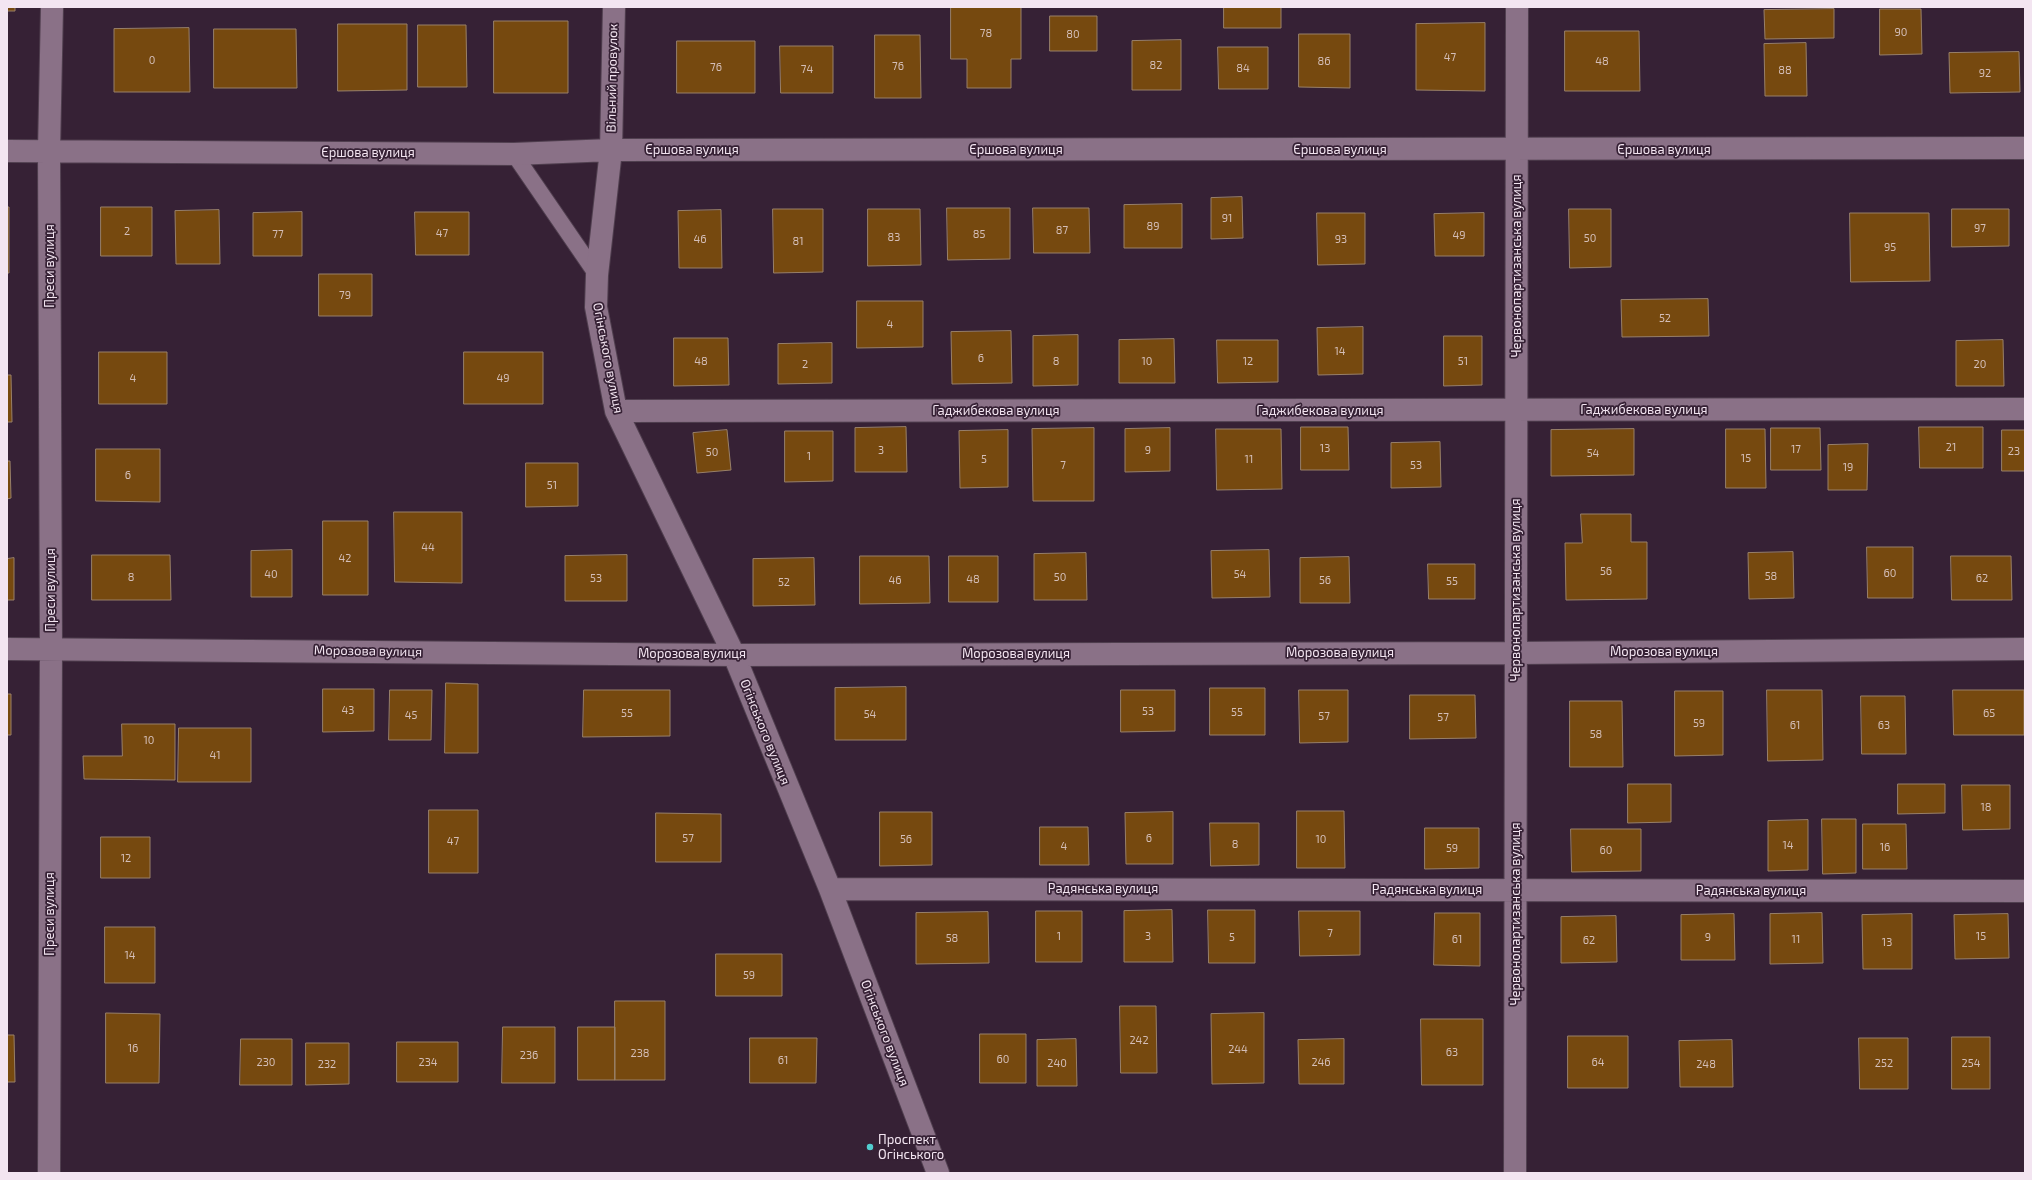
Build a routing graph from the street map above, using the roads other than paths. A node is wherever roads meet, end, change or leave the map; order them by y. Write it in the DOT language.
graph roads {
  1 [pos="52,7"];
  2 [pos="614,7"];
  3 [pos="1517,7"];
  4 [pos="2025,148"];
  5 [pos="611,150"];
  6 [pos="1517,150"];
  7 [pos="7,151"];
  8 [pos="50,151"];
  9 [pos="514,154"];
  10 [pos="597,276"];
  11 [pos="2025,409"];
  12 [pos="616,411"];
  13 [pos="1517,411"];
  14 [pos="51,648"];
  15 [pos="7,649"];
  16 [pos="2025,649"];
  17 [pos="1516,653"];
  18 [pos="734,655"];
  19 [pos="830,889"];
  20 [pos="1516,890"];
  21 [pos="2025,891"];
  22 [pos="49,1173"];
  23 [pos="938,1173"];
  24 [pos="1515,1173"];
  1 -- 8 [label="street, Преси вулиця"];
  2 -- 5 [label="street, Вільний провулок"];
  3 -- 6 [label="street, Червонопартизанська вулиця"];
  4 -- 6 [label="street, Єршова вулиця"];
  5 -- 6 [label="street, Єршова вулиця"];
  5 -- 9 [label="street, Єршова вулиця"];
  5 -- 10 [label="street, Огінського вулиця"];
  6 -- 13 [label="street, Червонопартизанська вулиця"];
  7 -- 8 [label="street, Єршова вулиця"];
  8 -- 9 [label="street, Єршова вулиця"];
  8 -- 14 [label="street, Преси вулиця"];
  9 -- 10 [label="lane"];
  10 -- 12 [label="street, Огінського вулиця"];
  11 -- 13 [label="street, Гаджибекова вулиця"];
  12 -- 13 [label="street, Гаджибекова вулиця"];
  12 -- 18 [label="street, Огінського вулиця"];
  13 -- 17 [label="street, Червонопартизанська вулиця"];
  14 -- 15 [label="street, Морозова вулиця"];
  14 -- 18 [label="street, Морозова вулиця"];
  14 -- 22 [label="street, Преси вулиця"];
  16 -- 17 [label="street, Морозова вулиця"];
  17 -- 18 [label="street, Морозова вулиця"];
  17 -- 20 [label="street, Червонопартизанська вулиця"];
  18 -- 19 [label="street, Огінського вулиця"];
  19 -- 20 [label="street, Радянська вулиця"];
  19 -- 23 [label="street, Огінського вулиця"];
  20 -- 21 [label="street, Радянська вулиця"];
  20 -- 24 [label="street, Червонопартизанська вулиця"];
}
